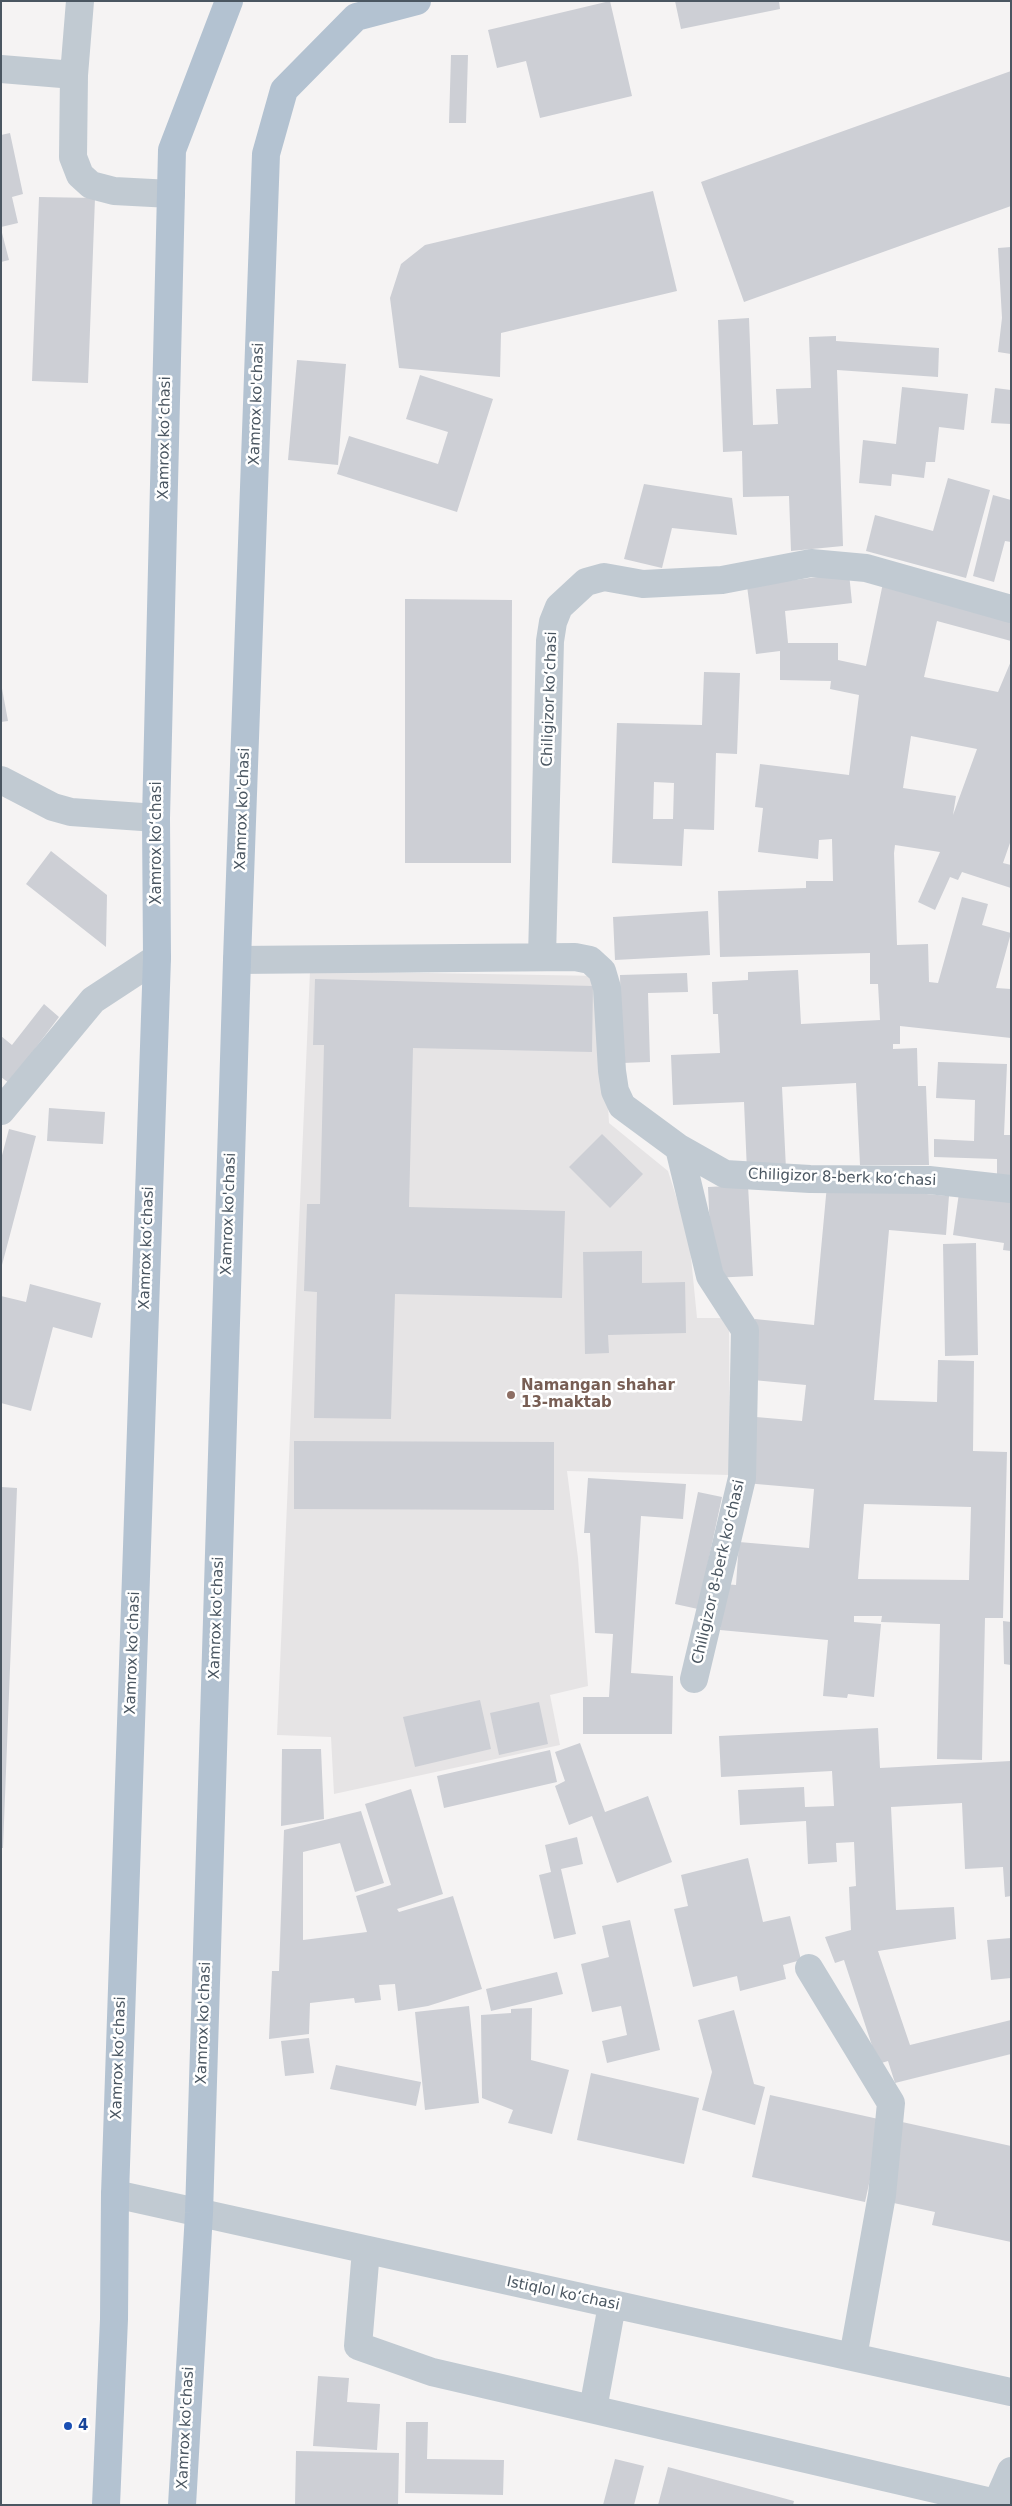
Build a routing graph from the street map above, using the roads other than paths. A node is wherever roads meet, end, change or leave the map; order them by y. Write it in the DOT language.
graph roads {
  1 [pos="80,1"];
  2 [pos="228,1"];
  3 [pos="417,1"];
  4 [pos="1,69"];
  5 [pos="74,75"];
  6 [pos="171,194"];
  7 [pos="1011,609"];
  8 [pos="1,780"];
  9 [pos="156,818"];
  10 [pos="157,958"];
  11 [pos="542,958"];
  12 [pos="237,960"];
  13 [pos="1,1111"];
  14 [pos="679,1148"];
  15 [pos="1011,1188"];
  16 [pos="694,1679"];
  17 [pos="809,1968"];
  18 [pos="114,2194"];
  19 [pos="199,2213"];
  20 [pos="366,2250"];
  21 [pos="612,2304"];
  22 [pos="853,2357"];
  23 [pos="1011,2392"];
  24 [pos="593,2409"];
  25 [pos="1011,2471"];
  26 [pos="999,2504"];
  27 [pos="106,2505"];
  28 [pos="182,2505"];
  1 -- 5 [label="street"];
  2 -- 6 [label="main road, Xamrox koʻchasi"];
  3 -- 12 [label="main road, Xamrox ko'chasi"];
  4 -- 5 [label="street"];
  5 -- 6 [label="street"];
  6 -- 9 [label="main road, Xamrox koʻchasi"];
  7 -- 11 [label="street, Chiligizor koʻchasi"];
  8 -- 9 [label="street"];
  9 -- 10 [label="main road, Xamrox koʻchasi"];
  10 -- 13 [label="street"];
  10 -- 18 [label="main road, Xamrox koʻchasi"];
  11 -- 12 [label="street"];
  11 -- 14 [label="street, Chiligizor 8-berk koʻchasi"];
  12 -- 19 [label="main road, Xamrox ko'chasi"];
  14 -- 15 [label="street, Chiligizor 8-berk koʻchasi"];
  14 -- 16 [label="street, Chiligizor 8-berk koʻchasi"];
  17 -- 22 [label="street"];
  18 -- 19 [label="street, Istiqlol koʻchasi"];
  18 -- 27 [label="main road, Xamrox koʻchasi"];
  19 -- 20 [label="street, Istiqlol koʻchasi"];
  19 -- 28 [label="main road, Xamrox ko'chasi"];
  20 -- 21 [label="street, Istiqlol koʻchasi"];
  20 -- 24 [label="street"];
  21 -- 22 [label="street, Istiqlol koʻchasi"];
  21 -- 24 [label="street"];
  22 -- 23 [label="street, Istiqlol koʻchasi"];
  24 -- 26 [label="street"];
  25 -- 26 [label="street"];
}
